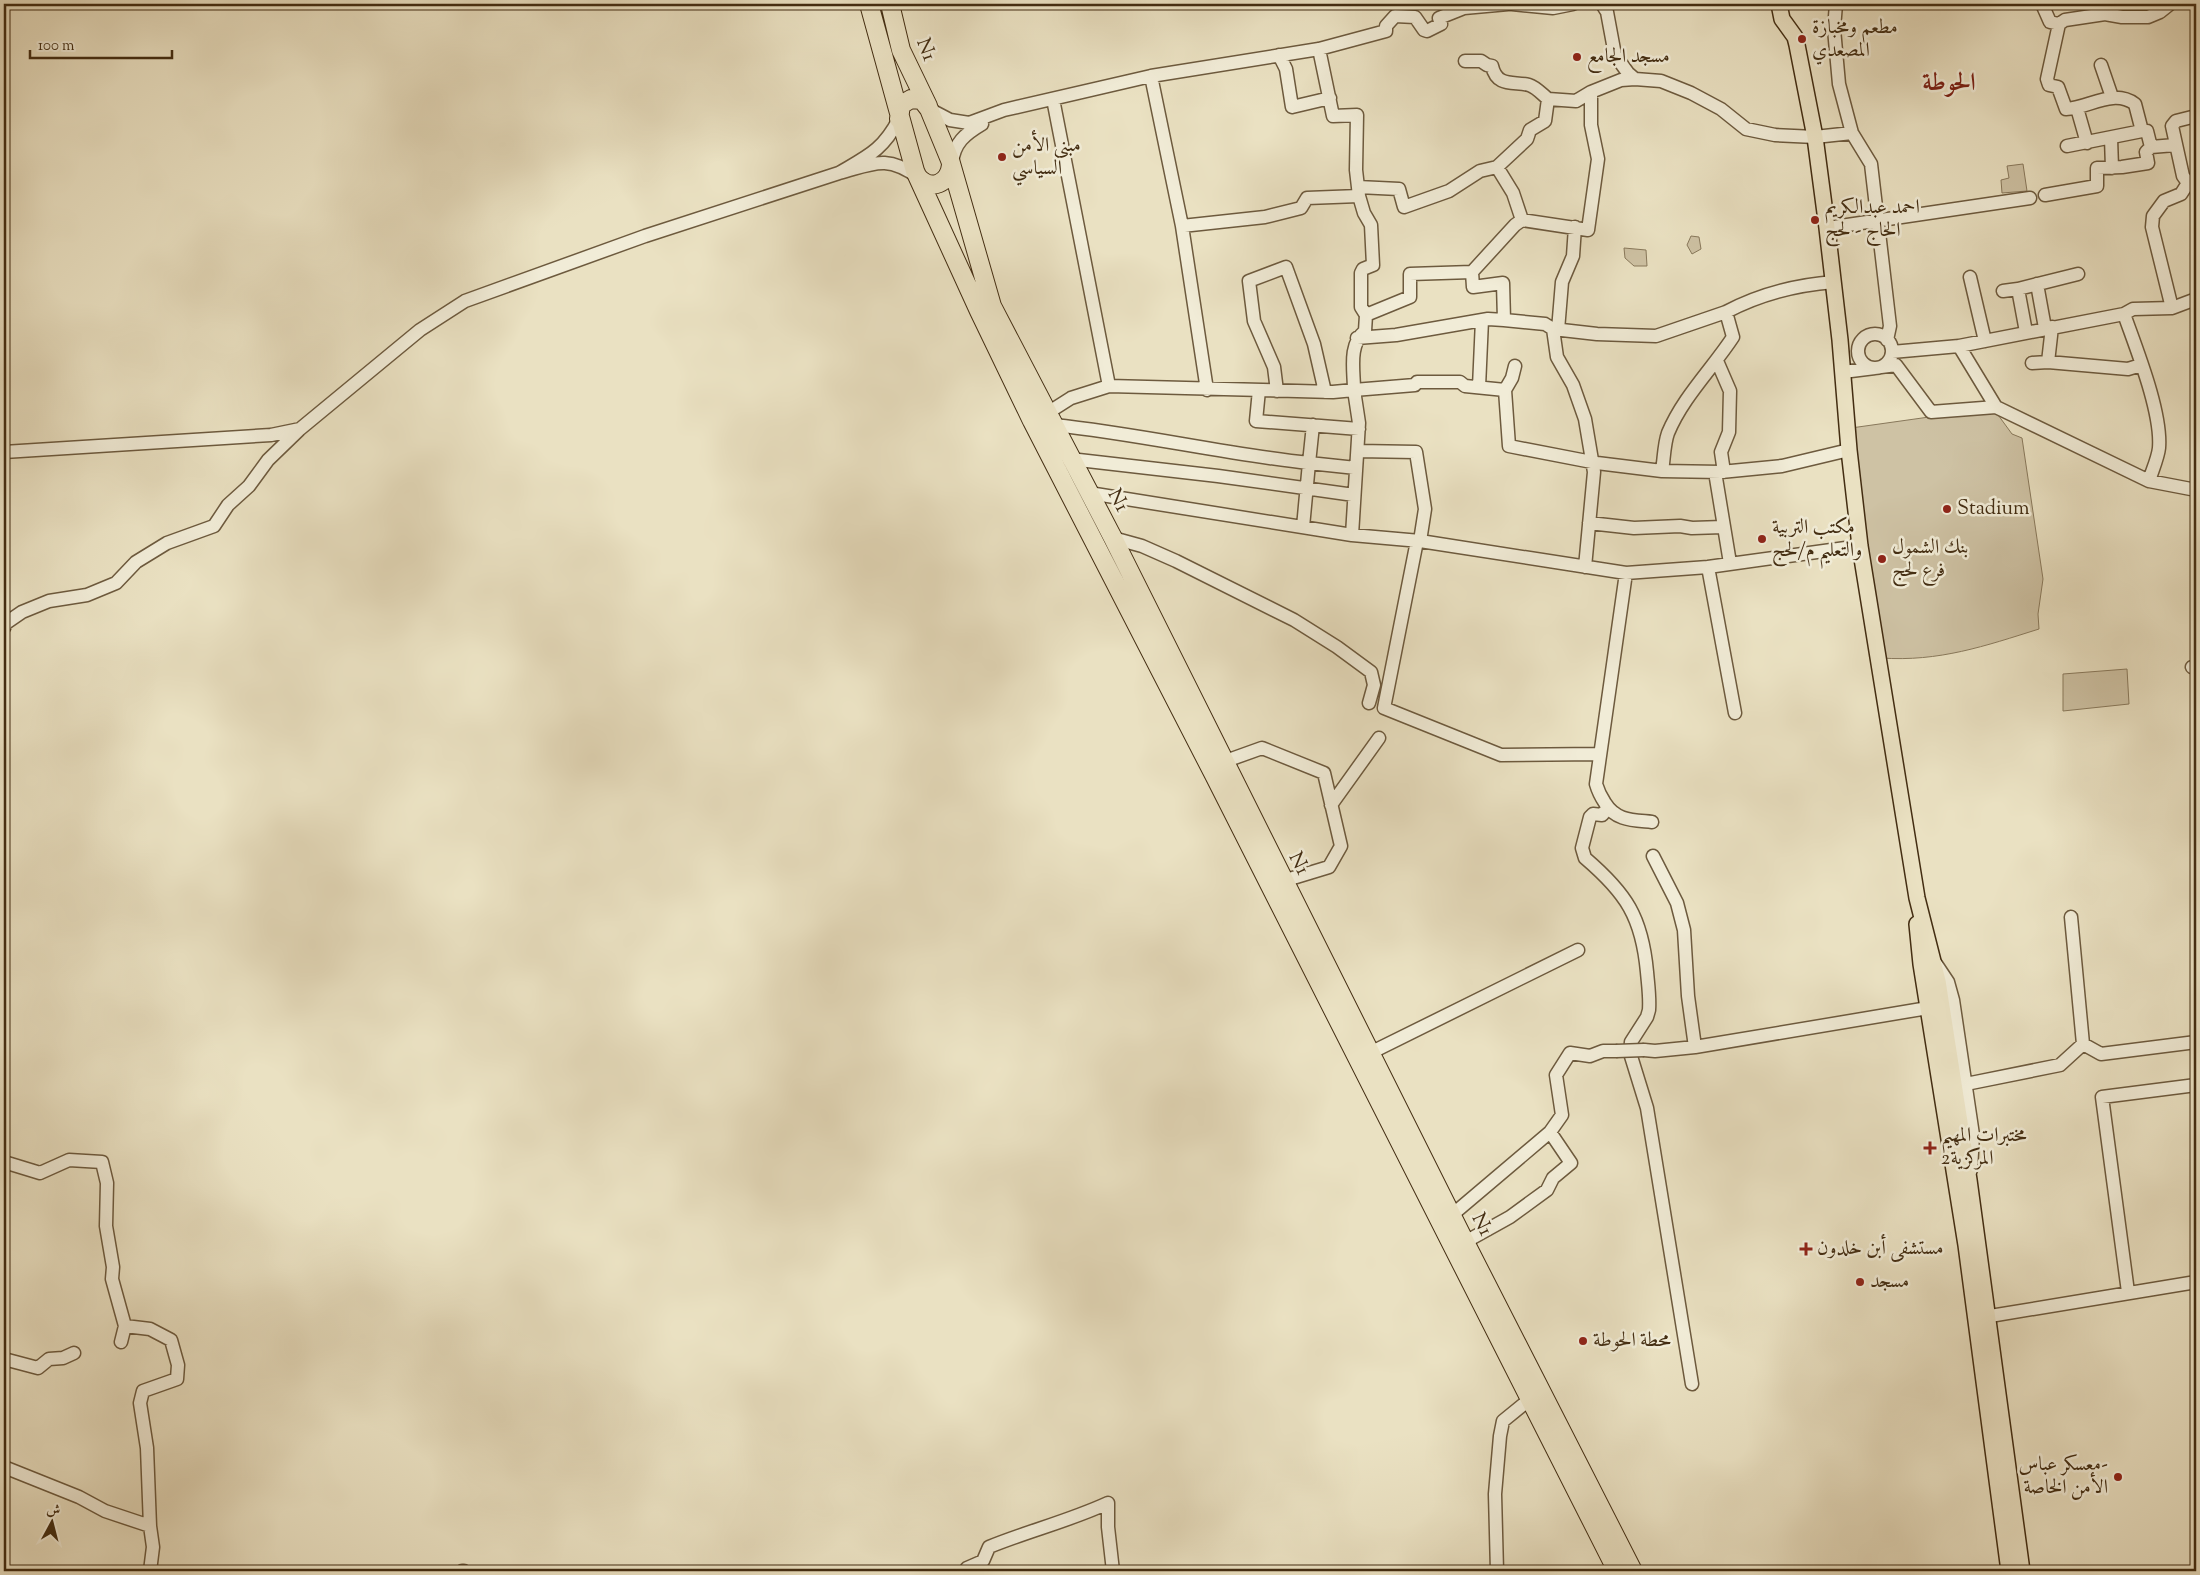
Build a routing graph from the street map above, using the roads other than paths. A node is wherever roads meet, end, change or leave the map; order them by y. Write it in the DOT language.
graph roads {
  1 [pos="869,4"];
  2 [pos="890,4"];
  3 [pos="1508,4"];
  4 [pos="1512,4"];
  5 [pos="1572,4"];
  6 [pos="1607,4"];
  7 [pos="1779,4"];
  8 [pos="1836,4"];
  9 [pos="2042,4"];
  10 [pos="2170,4"];
  11 [pos="2059,24"];
  12 [pos="1319,49"];
  13 [pos="1279,55"];
  14 [pos="1465,61"];
  15 [pos="2101,66"];
  16 [pos="1151,76"];
  17 [pos="1635,78"];
  18 [pos="1591,92"];
  19 [pos="2112,97"];
  20 [pos="1330,98"];
  21 [pos="1053,99"];
  22 [pos="1548,99"];
  23 [pos="2077,108"];
  24 [pos="929,109"];
  25 [pos="1004,110"];
  26 [pos="2196,116"];
  27 [pos="900,119"];
  28 [pos="2142,131"];
  29 [pos="1852,133"];
  30 [pos="1815,137"];
  31 [pos="2111,138"];
  32 [pos="2087,143"];
  33 [pos="2175,144"];
  34 [pos="2067,146"];
  35 [pos="2151,147"];
  36 [pos="951,166"];
  37 [pos="1497,167"];
  38 [pos="2112,168"];
  39 [pos="839,173"];
  40 [pos="918,177"];
  41 [pos="2192,182"];
  42 [pos="1359,192"];
  43 [pos="2045,195"];
  44 [pos="2030,198"];
  45 [pos="1522,220"];
  46 [pos="1877,221"];
  47 [pos="1182,226"];
  48 [pos="1575,227"];
  49 [pos="1827,228"];
  50 [pos="1472,272"];
  51 [pos="2078,274"];
  52 [pos="1970,278"];
  53 [pos="1834,282"];
  54 [pos="2037,284"];
  55 [pos="2018,289"];
  56 [pos="2003,291"];
  57 [pos="2196,299"];
  58 [pos="2172,308"];
  59 [pos="1726,312"];
  60 [pos="2124,314"];
  61 [pos="1366,315"];
  62 [pos="1482,320"];
  63 [pos="1504,320"];
  64 [pos="2049,327"];
  65 [pos="1555,330"];
  66 [pos="2026,332"];
  67 [pos="1869,335"];
  68 [pos="1357,338"];
  69 [pos="1840,340"];
  70 [pos="1985,341"];
  71 [pos="1890,346"];
  72 [pos="1959,346"];
  73 [pos="1717,361"];
  74 [pos="2048,362"];
  75 [pos="2032,364"];
  76 [pos="2141,365"];
  77 [pos="1515,366"];
  78 [pos="1878,367"];
  79 [pos="1843,372"];
  80 [pos="1109,386"];
  81 [pos="1479,388"];
  82 [pos="1207,390"];
  83 [pos="1259,390"];
  84 [pos="1354,390"];
  85 [pos="1505,390"];
  86 [pos="1277,391"];
  87 [pos="1325,392"];
  88 [pos="1996,407"];
  89 [pos="1051,419"];
  90 [pos="1313,426"];
  91 [pos="300,429"];
  92 [pos="1359,429"];
  93 [pos="1849,450"];
  94 [pos="1358,451"];
  95 [pos="4,452"];
  96 [pos="1070,459"];
  97 [pos="1593,462"];
  98 [pos="1309,463"];
  99 [pos="1356,468"];
  100 [pos="1662,471"];
  101 [pos="1719,472"];
  102 [pos="2149,481"];
  103 [pos="1307,489"];
  104 [pos="2196,490"];
  105 [pos="1089,493"];
  106 [pos="1354,496"];
  107 [pos="1589,524"];
  108 [pos="1303,527"];
  109 [pos="1723,527"];
  110 [pos="1352,535"];
  111 [pos="1113,538"];
  112 [pos="1418,541"];
  113 [pos="1860,546"];
  114 [pos="1730,563"];
  115 [pos="1584,567"];
  116 [pos="1708,567"];
  117 [pos="1626,573"];
  118 [pos="4,628"];
  119 [pos="1369,703"];
  120 [pos="1735,713"];
  121 [pos="1380,738"];
  122 [pos="1599,754"];
  123 [pos="1224,762"];
  124 [pos="1331,805"];
  125 [pos="1608,808"];
  126 [pos="1652,822"];
  127 [pos="1653,856"];
  128 [pos="1283,881"];
  129 [pos="1917,898"];
  130 [pos="2071,917"];
  131 [pos="1578,950"];
  132 [pos="1934,960"];
  133 [pos="1928,1008"];
  134 [pos="2196,1042"];
  135 [pos="2083,1044"];
  136 [pos="1695,1047"];
  137 [pos="1370,1053"];
  138 [pos="1966,1084"];
  139 [pos="2196,1085"];
  140 [pos="1550,1132"];
  141 [pos="4,1162"];
  142 [pos="1969,1180"];
  143 [pos="1452,1215"];
  144 [pos="1465,1242"];
  145 [pos="2196,1282"];
  146 [pos="2128,1292"];
  147 [pos="1981,1317"];
  148 [pos="124,1326"];
  149 [pos="121,1342"];
  150 [pos="74,1353"];
  151 [pos="4,1359"];
  152 [pos="1692,1384"];
  153 [pos="1530,1399"];
  154 [pos="4,1468"];
  155 [pos="150,1526"];
  156 [pos="150,1571"];
  157 [pos="969,1571"];
  158 [pos="1114,1571"];
  159 [pos="1497,1571"];
  160 [pos="1617,1571"];
  161 [pos="1633,1571"];
  162 [pos="2009,1571"];
  163 [pos="2022,1571"];
  1 -- 27 [label="highway, N1"];
  2 -- 24 [label="highway, N1 / N1"];
  3 -- 12 [label="street"];
  4 -- 5 [label="street"];
  6 -- 17 [label="street"];
  7 -- 30 [label="main road"];
  8 -- 29 [label="street"];
  9 -- 11 [label="street"];
  10 -- 11 [label="street"];
  11 -- 23 [label="street"];
  12 -- 13 [label="street"];
  12 -- 20 [label="street"];
  13 -- 16 [label="street"];
  13 -- 20 [label="street"];
  14 -- 22 [label="street"];
  15 -- 19 [label="street"];
  16 -- 21 [label="street"];
  16 -- 47 [label="street"];
  17 -- 18 [label="street"];
  17 -- 30 [label="street"];
  18 -- 22 [label="street"];
  18 -- 48 [label="street"];
  19 -- 23 [label="street"];
  19 -- 28 [label="street"];
  20 -- 42 [label="street"];
  21 -- 25 [label="street"];
  21 -- 80 [label="street"];
  22 -- 37 [label="street"];
  23 -- 32 [label="street"];
  24 -- 25 [label="street"];
  24 -- 27 [label="highway"];
  24 -- 36 [label="highway, N1"];
  25 -- 36 [label="street"];
  26 -- 33 [label="street"];
  27 -- 39 [label="street"];
  27 -- 40 [label="highway, N1"];
  28 -- 31 [label="street"];
  28 -- 35 [label="street"];
  29 -- 30 [label="street"];
  29 -- 46 [label="street"];
  30 -- 49 [label="main road"];
  31 -- 32 [label="street"];
  31 -- 38 [label="street"];
  32 -- 34 [label="street"];
  33 -- 35 [label="street"];
  33 -- 41 [label="street"];
  35 -- 38 [label="street"];
  36 -- 40 [label="highway"];
  36 -- 89 [label="highway, N1 / N1"];
  37 -- 42 [label="street"];
  37 -- 45 [label="street"];
  38 -- 43 [label="street"];
  39 -- 40 [label="street"];
  39 -- 91 [label="street"];
  40 -- 153 [label="highway, N1"];
  41 -- 58 [label="street"];
  42 -- 47 [label="street"];
  42 -- 61 [label="street"];
  44 -- 46 [label="street"];
  45 -- 48 [label="street"];
  45 -- 50 [label="street"];
  46 -- 49 [label="street"];
  46 -- 71 [label="street"];
  47 -- 82 [label="street"];
  48 -- 65 [label="street"];
  49 -- 53 [label="main road"];
  50 -- 61 [label="street"];
  50 -- 63 [label="street"];
  51 -- 54 [label="street"];
  52 -- 70 [label="street"];
  53 -- 59 [label="street"];
  53 -- 69 [label="main road"];
  54 -- 55 [label="street"];
  54 -- 64 [label="street"];
  55 -- 56 [label="street"];
  55 -- 66 [label="street"];
  57 -- 58 [label="street"];
  58 -- 60 [label="street"];
  59 -- 65 [label="street"];
  59 -- 73 [label="street"];
  60 -- 64 [label="street"];
  60 -- 76 [label="street"];
  61 -- 68 [label="street"];
  62 -- 63 [label="street"];
  62 -- 68 [label="street"];
  62 -- 81 [label="street"];
  63 -- 65 [label="street"];
  64 -- 66 [label="street"];
  64 -- 74 [label="street"];
  65 -- 97 [label="street"];
  66 -- 70 [label="street"];
  67 -- 69 [label="street"];
  67 -- 71 [label="street"];
  67 -- 78 [label="street"];
  68 -- 84 [label="street"];
  69 -- 79 [label="main road"];
  70 -- 72 [label="street"];
  71 -- 72 [label="street"];
  71 -- 78 [label="street"];
  72 -- 88 [label="street"];
  73 -- 100 [label="street"];
  73 -- 101 [label="street"];
  74 -- 75 [label="street"];
  74 -- 76 [label="street"];
  76 -- 102 [label="street"];
  77 -- 85 [label="street"];
  78 -- 79 [label="street"];
  78 -- 88 [label="street"];
  79 -- 93 [label="main road"];
  80 -- 82 [label="street"];
  80 -- 89 [label="street"];
  81 -- 84 [label="street"];
  81 -- 85 [label="street"];
  82 -- 83 [label="street"];
  83 -- 86 [label="street"];
  83 -- 90 [label="street"];
  84 -- 87 [label="street"];
  84 -- 92 [label="street"];
  85 -- 97 [label="street"];
  86 -- 87 [label="street"];
  86 -- 87 [label="street"];
  88 -- 102 [label="street"];
  89 -- 96 [label="highway, N1 / N1"];
  89 -- 98 [label="street"];
  90 -- 92 [label="street"];
  90 -- 98 [label="street"];
  91 -- 95 [label="street"];
  91 -- 118 [label="street"];
  92 -- 94 [label="street"];
  93 -- 101 [label="street"];
  93 -- 113 [label="main road"];
  94 -- 99 [label="street"];
  94 -- 112 [label="street"];
  96 -- 103 [label="street"];
  96 -- 105 [label="highway, N1 / N1"];
  97 -- 100 [label="street"];
  97 -- 107 [label="street"];
  98 -- 99 [label="street"];
  98 -- 103 [label="street"];
  99 -- 106 [label="street"];
  100 -- 101 [label="street"];
  101 -- 109 [label="street"];
  102 -- 104 [label="street"];
  103 -- 106 [label="street"];
  103 -- 108 [label="street"];
  105 -- 108 [label="street"];
  105 -- 111 [label="highway, N1 / N1"];
  106 -- 110 [label="street"];
  107 -- 109 [label="street"];
  107 -- 115 [label="street"];
  108 -- 110 [label="street"];
  109 -- 114 [label="street"];
  110 -- 112 [label="street"];
  111 -- 119 [label="street"];
  111 -- 123 [label="highway, N1 / N1"];
  112 -- 115 [label="street"];
  112 -- 122 [label="street"];
  113 -- 114 [label="street"];
  113 -- 129 [label="main road"];
  114 -- 116 [label="street"];
  115 -- 117 [label="street"];
  116 -- 117 [label="street"];
  116 -- 120 [label="street"];
  117 -- 122 [label="street"];
  121 -- 124 [label="street"];
  122 -- 125 [label="street"];
  123 -- 124 [label="street"];
  123 -- 128 [label="highway, N1 / N1"];
  124 -- 128 [label="street"];
  125 -- 126 [label="street"];
  125 -- 152 [label="street"];
  127 -- 136 [label="street"];
  128 -- 137 [label="highway, N1 / N1"];
  129 -- 132 [label="main road"];
  129 -- 133 [label="main road"];
  130 -- 135 [label="street"];
  131 -- 137 [label="street"];
  132 -- 138 [label="street"];
  132 -- 142 [label="main road"];
  133 -- 136 [label="street"];
  133 -- 147 [label="main road"];
  134 -- 135 [label="street"];
  135 -- 138 [label="street"];
  136 -- 140 [label="street, bridge"];
  137 -- 143 [label="highway, N1 / N1"];
  138 -- 142 [label="street"];
  139 -- 146 [label="street"];
  140 -- 143 [label="street"];
  140 -- 144 [label="street"];
  141 -- 148 [label="street"];
  142 -- 147 [label="main road"];
  143 -- 144 [label="highway, N1 / N1"];
  144 -- 161 [label="highway, N1 / N1"];
  145 -- 146 [label="street"];
  146 -- 147 [label="street"];
  147 -- 162 [label="main road"];
  147 -- 163 [label="main road"];
  148 -- 149 [label="street"];
  148 -- 155 [label="street"];
  150 -- 151 [label="street"];
  153 -- 159 [label="street"];
  153 -- 160 [label="highway, N1"];
  154 -- 155 [label="street"];
  155 -- 156 [label="street"];
  157 -- 158 [label="street"];
}
